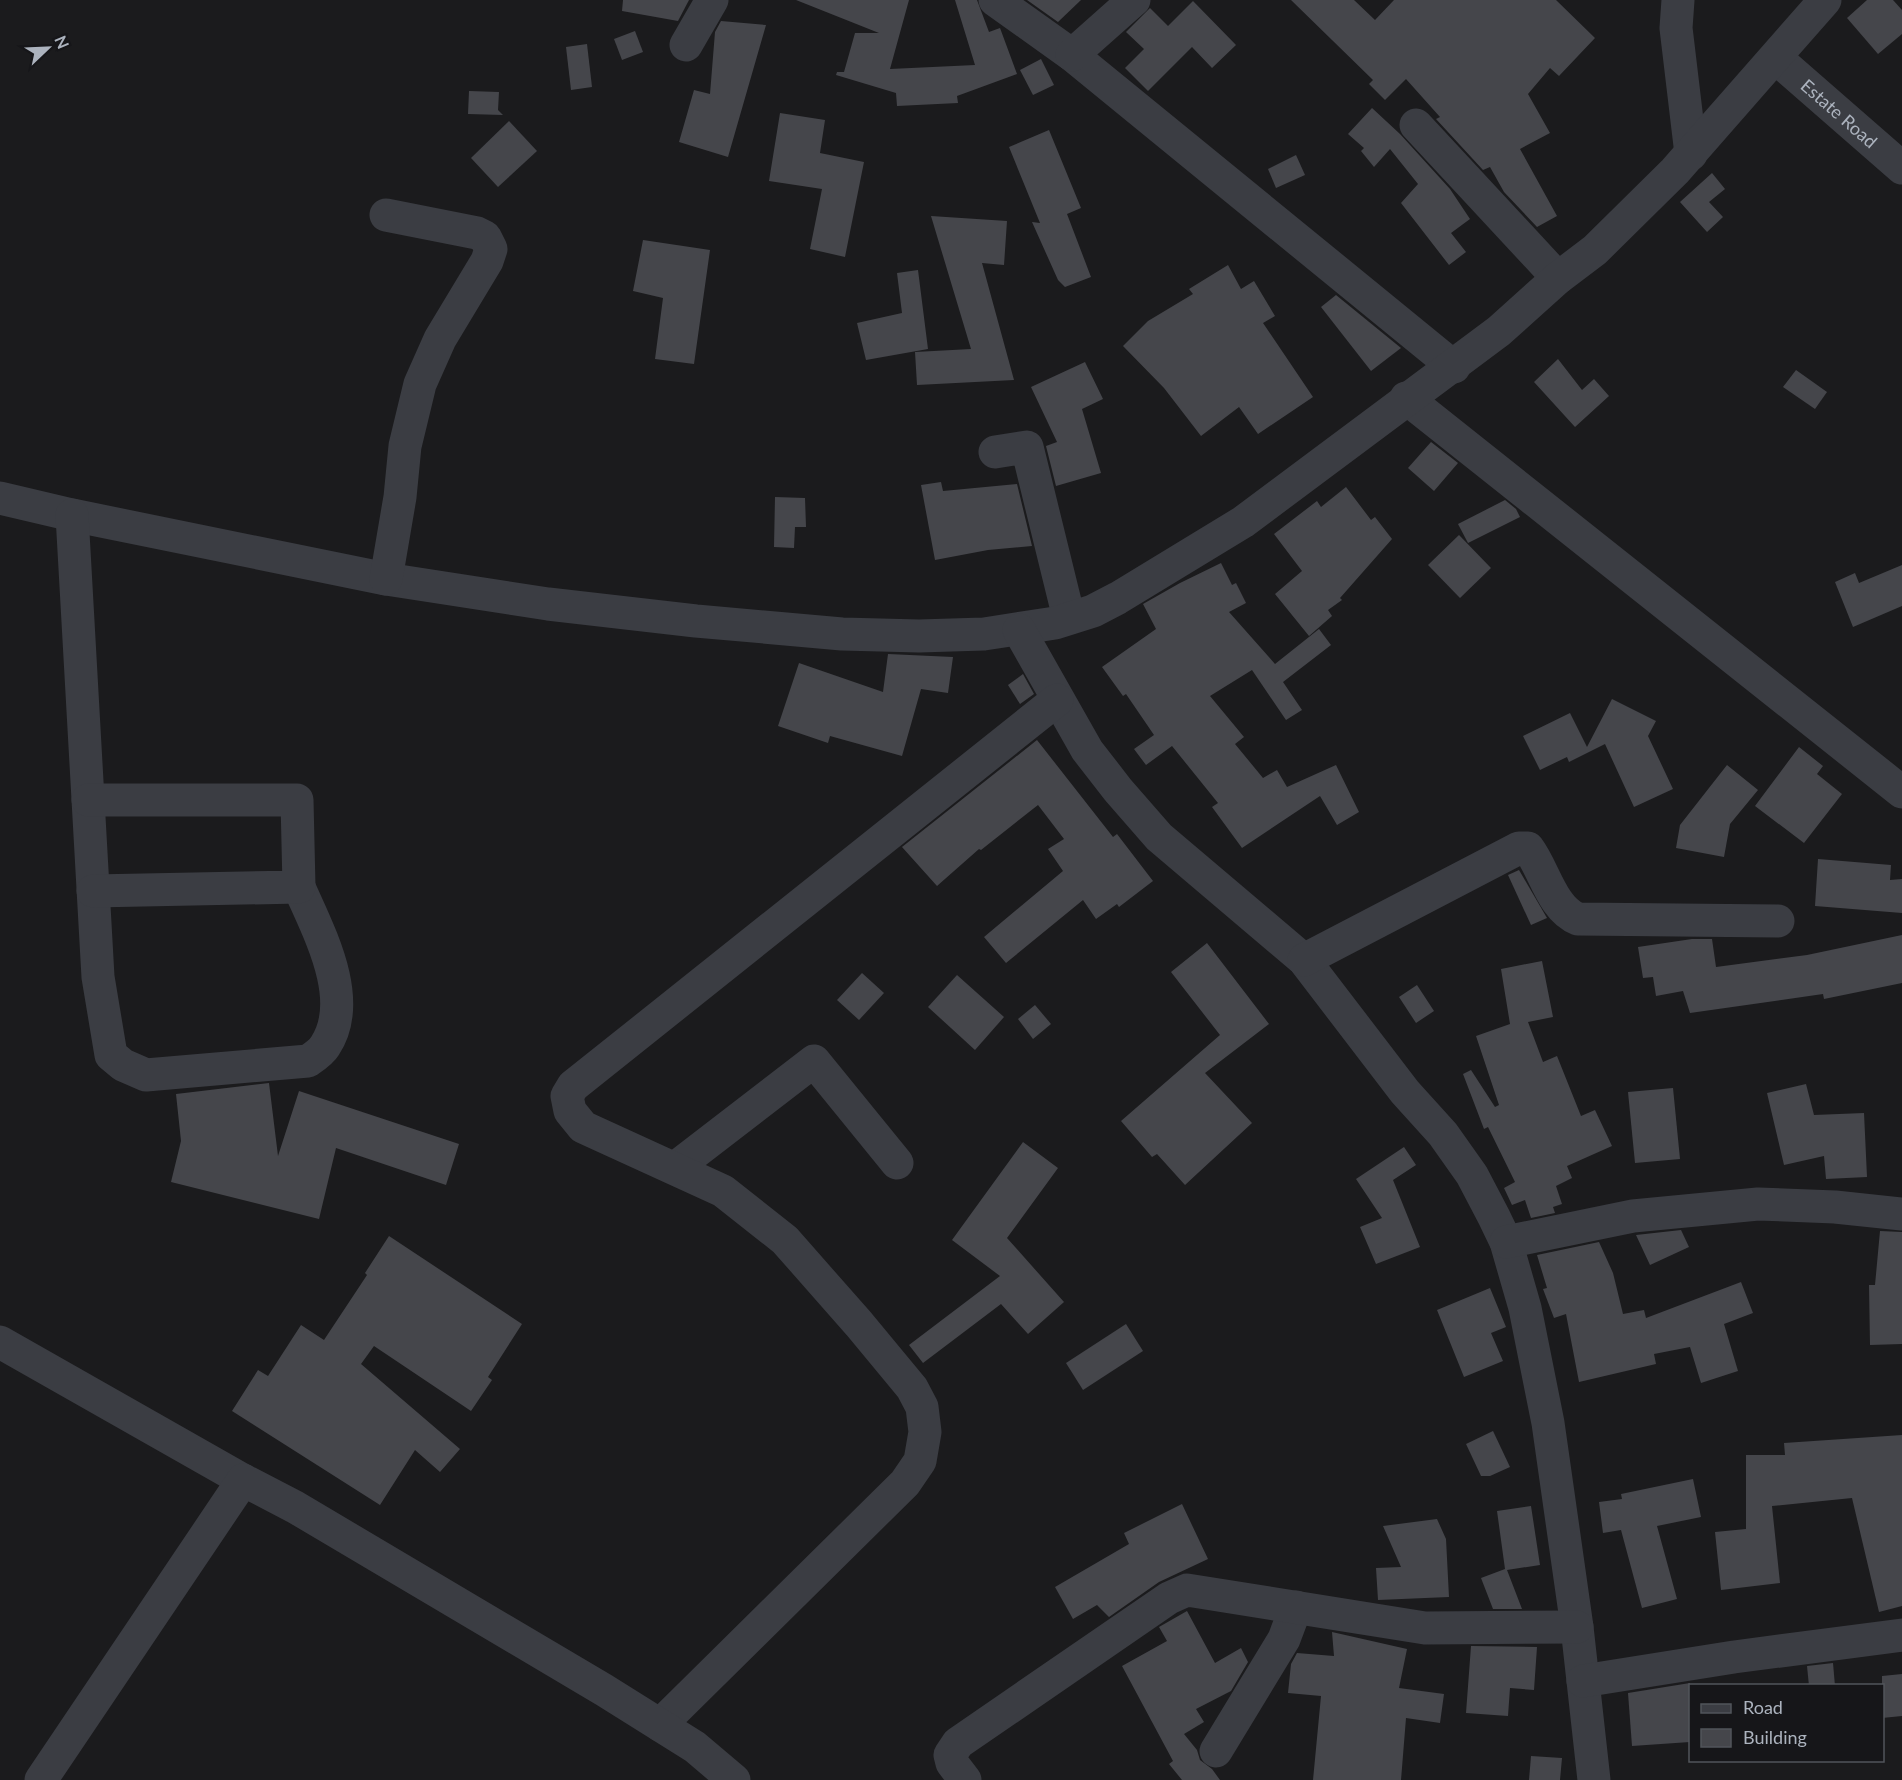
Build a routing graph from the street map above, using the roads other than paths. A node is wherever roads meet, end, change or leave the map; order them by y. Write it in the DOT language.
graph roads {
  1 [pos="712,0"];
  2 [pos="995,0"];
  3 [pos="1134,0"];
  4 [pos="1678,0"];
  5 [pos="1825,0"];
  6 [pos="686,45"];
  7 [pos="1072,55"];
  8 [pos="1776,58"];
  9 [pos="1416,125"];
  10 [pos="1691,154"];
  11 [pos="1902,168"];
  12 [pos="386,215"];
  13 [pos="1558,278"];
  14 [pos="1454,367"];
  15 [pos="1406,398"];
  16 [pos="995,452"];
  17 [pos="0,498"];
  18 [pos="72,515"];
  19 [pos="386,579"];
  20 [pos="1070,618"];
  21 [pos="1019,630"];
  22 [pos="1057,700"];
  23 [pos="1902,792"];
  24 [pos="88,800"];
  25 [pos="299,887"];
  26 [pos="93,891"];
  27 [pos="1778,921"];
  28 [pos="1304,960"];
  29 [pos="897,1163"];
  30 [pos="675,1168"];
  31 [pos="1902,1214"];
  32 [pos="1506,1242"];
  33 [pos="0,1342"];
  34 [pos="243,1480"];
  35 [pos="1296,1607"];
  36 [pos="1577,1627"];
  37 [pos="1902,1635"];
  38 [pos="1583,1681"];
  39 [pos="660,1725"];
  40 [pos="1216,1751"];
  41 [pos="41,1780"];
  42 [pos="734,1780"];
  43 [pos="965,1780"];
  44 [pos="1594,1780"];
  1 -- 6 [label="street"];
  2 -- 7 [label="street"];
  3 -- 7 [label="street"];
  4 -- 10 [label="street"];
  5 -- 8 [label="street"];
  7 -- 14 [label="street"];
  8 -- 10 [label="street"];
  8 -- 11 [label="street, Estate Road"];
  9 -- 13 [label="street"];
  10 -- 13 [label="street"];
  12 -- 19 [label="street"];
  13 -- 14 [label="street"];
  14 -- 15 [label="street"];
  15 -- 20 [label="street"];
  15 -- 23 [label="street"];
  16 -- 20 [label="street"];
  17 -- 18 [label="street"];
  18 -- 19 [label="street"];
  18 -- 24 [label="street"];
  19 -- 21 [label="street"];
  20 -- 21 [label="street"];
  21 -- 22 [label="street"];
  22 -- 28 [label="street"];
  22 -- 30 [label="street"];
  24 -- 25 [label="street"];
  24 -- 26 [label="street"];
  25 -- 26 [label="street"];
  25 -- 26 [label="street"];
  27 -- 28 [label="street"];
  28 -- 32 [label="street"];
  29 -- 30 [label="street"];
  30 -- 39 [label="street"];
  31 -- 32 [label="street"];
  32 -- 36 [label="street"];
  33 -- 34 [label="street"];
  34 -- 39 [label="street"];
  34 -- 41 [label="street"];
  35 -- 36 [label="street"];
  35 -- 40 [label="street"];
  35 -- 43 [label="street"];
  36 -- 38 [label="street"];
  37 -- 38 [label="street"];
  38 -- 44 [label="street"];
  39 -- 42 [label="street"];
}
